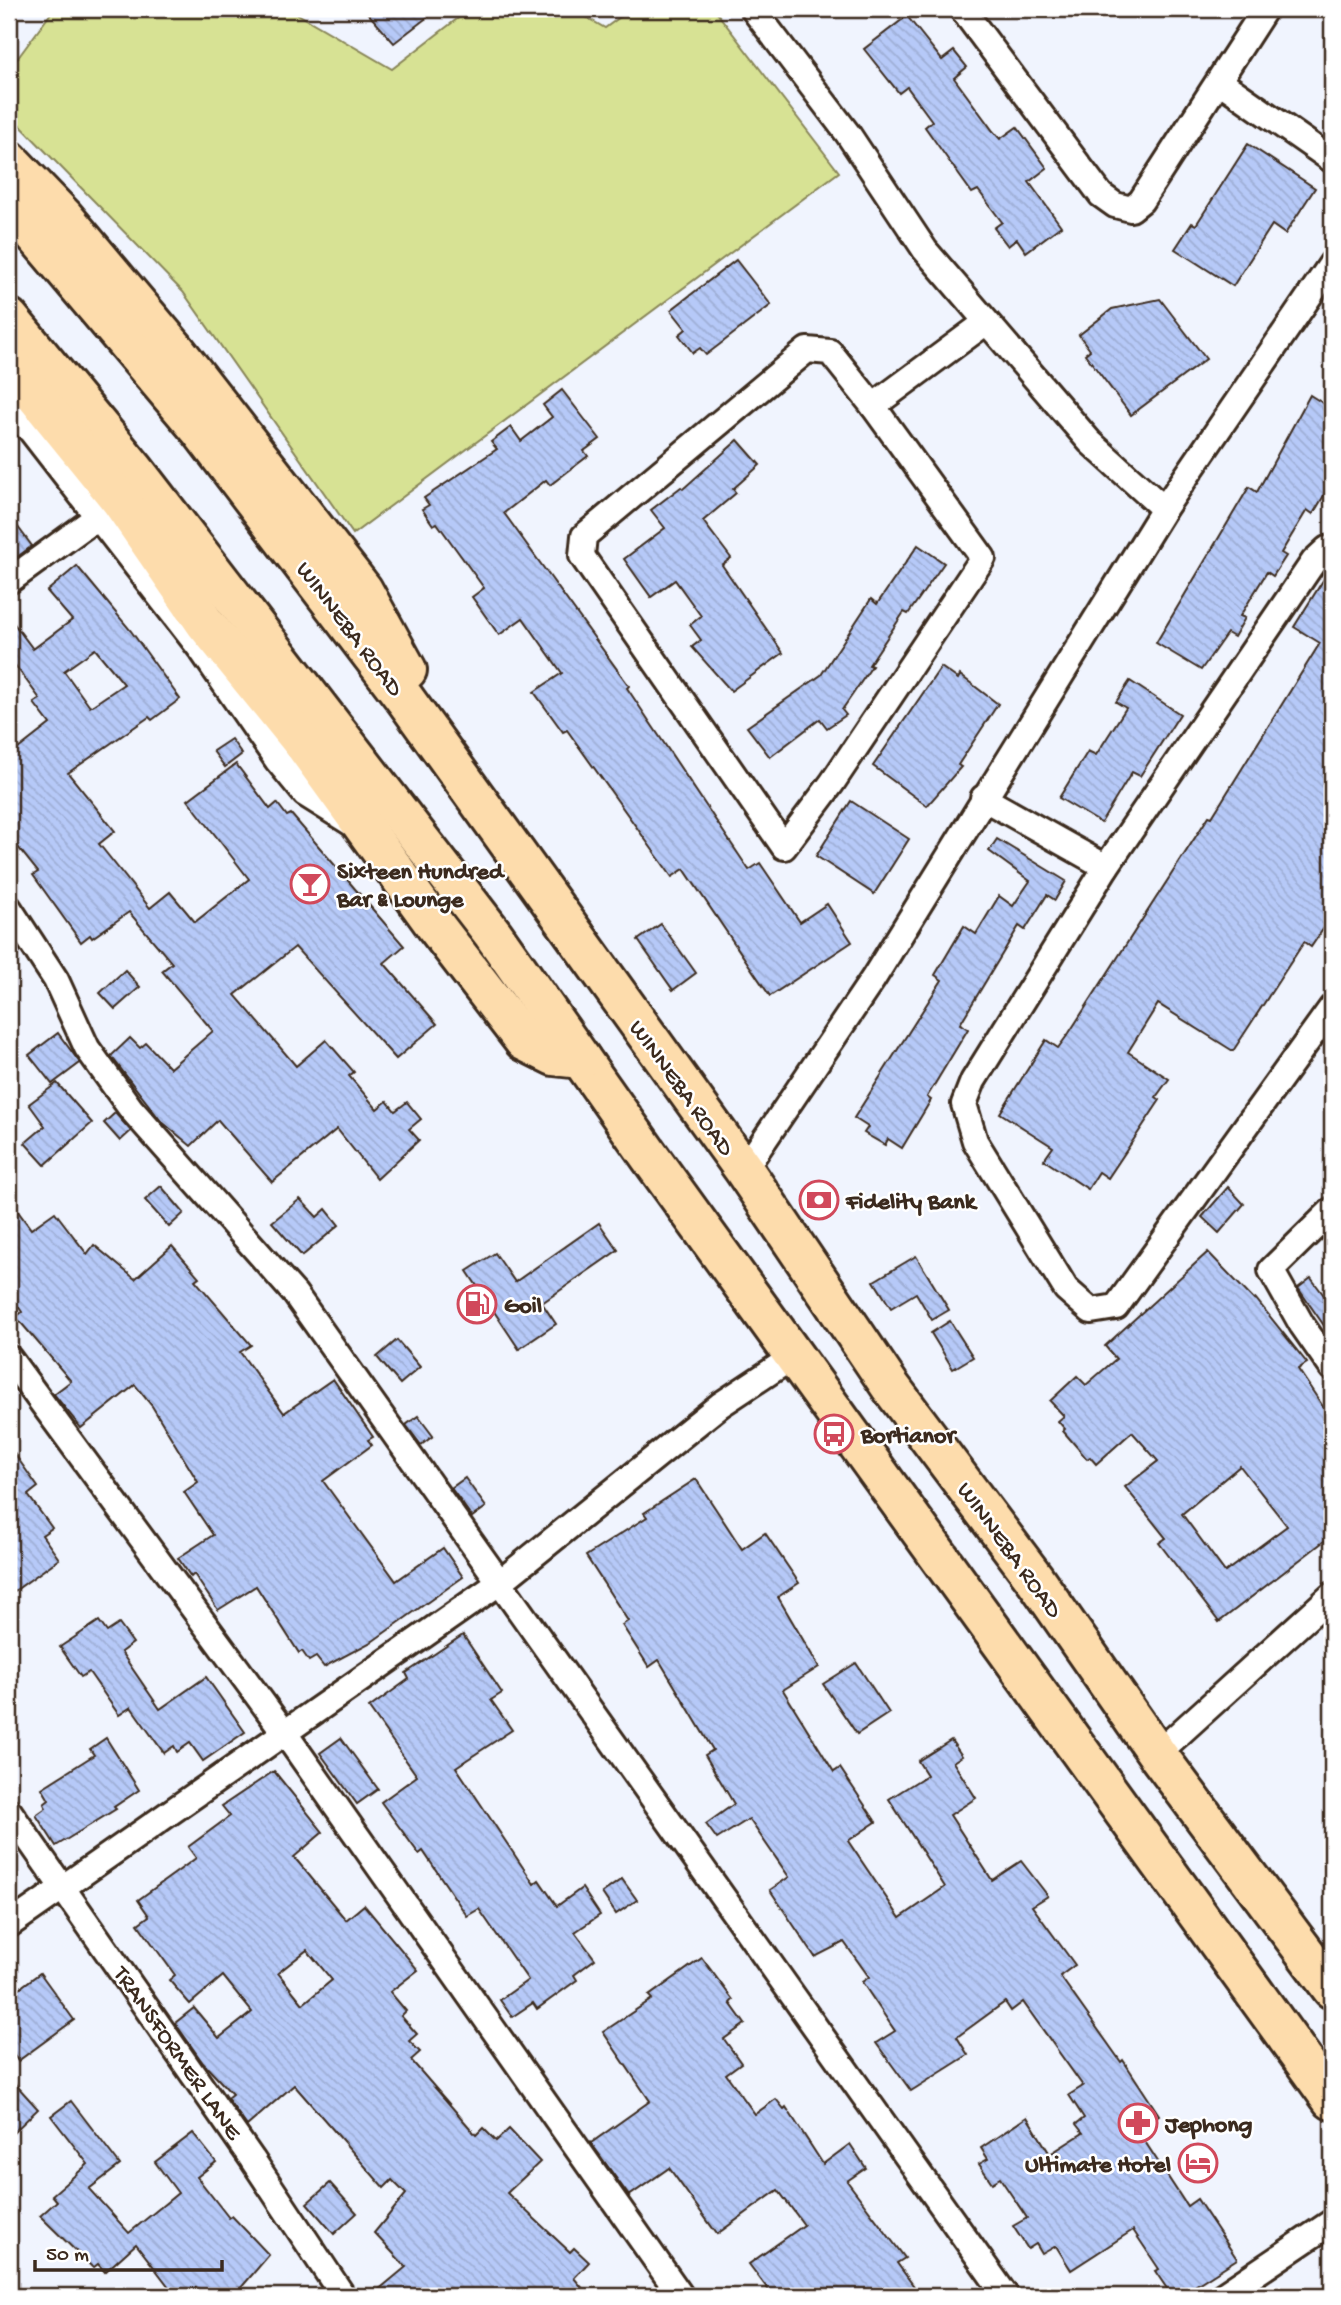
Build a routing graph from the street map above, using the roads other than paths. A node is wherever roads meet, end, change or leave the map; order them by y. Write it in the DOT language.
graph roads {
  1 [pos="753,9"];
  2 [pos="962,9"];
  3 [pos="1265,9"];
  4 [pos="1219,81"];
  5 [pos="9,160"];
  6 [pos="1332,160"];
  7 [pos="9,204"];
  8 [pos="1332,263"];
  9 [pos="9,318"];
  10 [pos="985,323"];
  11 [pos="9,363"];
  12 [pos="873,405"];
  13 [pos="9,410"];
  14 [pos="1164,509"];
  15 [pos="97,517"];
  16 [pos="1332,550"];
  17 [pos="9,581"];
  18 [pos="983,797"];
  19 [pos="484,810"];
  20 [pos="365,832"];
  21 [pos="1106,867"];
  22 [pos="9,908"];
  23 [pos="1332,1007"];
  24 [pos="581,1059"];
  25 [pos="744,1170"];
  26 [pos="1332,1210"];
  27 [pos="794,1356"];
  28 [pos="9,1358"];
  29 [pos="1332,1368"];
  30 [pos="499,1583"];
  31 [pos="1332,1595"];
  32 [pos="284,1732"];
  33 [pos="1157,1754"];
  34 [pos="9,1811"];
  35 [pos="65,1886"];
  36 [pos="9,1925"];
  37 [pos="1332,1989"];
  38 [pos="1332,2100"];
  39 [pos="1332,2222"];
  40 [pos="343,2296"];
  41 [pos="681,2296"];
  42 [pos="1006,2296"];
  43 [pos="1222,2296"];
  1 -- 10 [label="street"];
  2 -- 4 [label="street"];
  3 -- 4 [label="street"];
  4 -- 6 [label="street"];
  5 -- 19 [label="highway"];
  7 -- 19 [label="highway, WINNEBA ROAD"];
  8 -- 14 [label="street"];
  9 -- 24 [label="highway"];
  10 -- 12 [label="street"];
  10 -- 14 [label="street"];
  11 -- 20 [label="highway"];
  12 -- 12 [label="street"];
  13 -- 15 [label="street"];
  14 -- 18 [label="street"];
  15 -- 17 [label="street"];
  15 -- 20 [label="street"];
  16 -- 21 [label="street"];
  18 -- 21 [label="street"];
  18 -- 25 [label="street"];
  19 -- 25 [label="highway, WINNEBA ROAD"];
  20 -- 24 [label="highway"];
  21 -- 23 [label="street"];
  22 -- 30 [label="street"];
  24 -- 27 [label="highway"];
  25 -- 33 [label="highway, WINNEBA ROAD"];
  26 -- 29 [label="street"];
  27 -- 30 [label="street"];
  27 -- 38 [label="highway"];
  28 -- 32 [label="street"];
  30 -- 32 [label="street"];
  30 -- 42 [label="street"];
  31 -- 33 [label="street"];
  32 -- 35 [label="street"];
  32 -- 41 [label="street"];
  33 -- 37 [label="highway, WINNEBA ROAD"];
  34 -- 35 [label="street, TRANSFORMER LANE"];
  35 -- 36 [label="street"];
  35 -- 40 [label="street, TRANSFORMER LANE"];
  39 -- 43 [label="street"];
}
